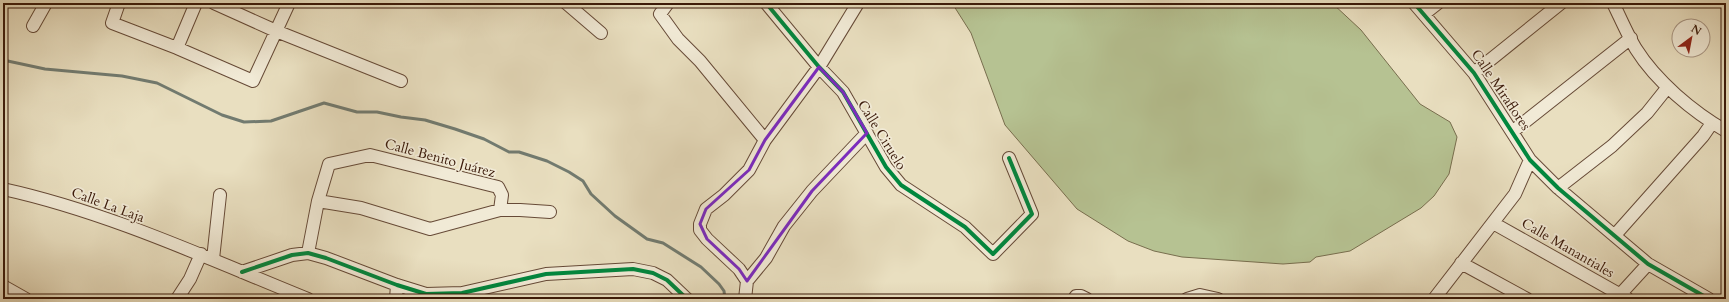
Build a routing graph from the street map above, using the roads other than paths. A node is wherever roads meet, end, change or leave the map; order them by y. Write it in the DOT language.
graph roads {
  1 [pos="46,3"];
  2 [pos="119,3"];
  3 [pos="196,3"];
  4 [pos="214,3"];
  5 [pos="288,3"];
  6 [pos="566,3"];
  7 [pos="668,3"];
  8 [pos="766,3"];
  9 [pos="858,3"];
  10 [pos="1414,3"];
  11 [pos="1438,3"];
  12 [pos="1561,3"];
  13 [pos="1613,3"];
  14 [pos="1424,14"];
  15 [pos="33,26"];
  16 [pos="276,31"];
  17 [pos="601,33"];
  18 [pos="1631,38"];
  19 [pos="177,48"];
  20 [pos="819,68"];
  21 [pos="1474,72"];
  22 [pos="401,82"];
  23 [pos="1667,88"];
  24 [pos="1712,123"];
  25 [pos="1726,131"];
  26 [pos="1512,132"];
  27 [pos="867,133"];
  28 [pos="765,140"];
  29 [pos="1009,158"];
  30 [pos="1530,160"];
  31 [pos="1558,188"];
  32 [pos="3,189"];
  33 [pos="220,195"];
  34 [pos="318,201"];
  35 [pos="500,210"];
  36 [pos="550,212"];
  37 [pos="1493,223"];
  38 [pos="1615,235"];
  39 [pos="308,253"];
  40 [pos="201,254"];
  41 [pos="213,259"];
  42 [pos="1461,263"];
  43 [pos="1648,264"];
  44 [pos="242,272"];
  45 [pos="747,282"];
  46 [pos="397,285"];
  47 [pos="3,286"];
  48 [pos="1621,297"];
  49 [pos="1706,298"];
  50 [pos="26,299"];
  51 [pos="177,299"];
  52 [pos="308,299"];
  53 [pos="396,299"];
  54 [pos="687,299"];
  55 [pos="745,299"];
  56 [pos="1187,299"];
  57 [pos="1218,299"];
  58 [pos="1434,299"];
  59 [pos="1527,299"];
  1 -- 15 [label="street"];
  2 -- 19 [label="street"];
  3 -- 19 [label="street"];
  4 -- 16 [label="street"];
  5 -- 16 [label="street"];
  6 -- 17 [label="street"];
  7 -- 28 [label="street"];
  8 -- 20 [label="street, Calle Ciruelo"];
  9 -- 20 [label="street"];
  10 -- 14 [label="street, Calle Miraflores"];
  11 -- 14 [label="street"];
  12 -- 21 [label="street"];
  13 -- 18 [label="street"];
  14 -- 21 [label="street, Calle Miraflores"];
  16 -- 19 [label="street"];
  16 -- 22 [label="street"];
  18 -- 23 [label="street"];
  18 -- 26 [label="street"];
  20 -- 27 [label="street, Calle Ciruelo"];
  20 -- 28 [label="street"];
  21 -- 26 [label="street, Calle Miraflores"];
  23 -- 24 [label="street"];
  23 -- 31 [label="street"];
  24 -- 25 [label="street"];
  24 -- 38 [label="street"];
  26 -- 30 [label="street, Calle Miraflores"];
  27 -- 29 [label="street, Calle Ciruelo"];
  27 -- 45 [label="street"];
  28 -- 45 [label="street"];
  30 -- 31 [label="street, Calle Miraflores"];
  30 -- 37 [label="street"];
  31 -- 38 [label="street, Calle Miraflores"];
  32 -- 40 [label="street, Calle La Laja"];
  33 -- 41 [label="street"];
  34 -- 35 [label="street"];
  34 -- 35 [label="street, Calle Benito Juárez"];
  34 -- 39 [label="street"];
  35 -- 36 [label="street"];
  37 -- 42 [label="street"];
  37 -- 48 [label="street, Calle Manantiales"];
  38 -- 43 [label="street, Calle Miraflores"];
  39 -- 44 [label="street"];
  39 -- 46 [label="street"];
  40 -- 41 [label="street, Calle La Laja"];
  40 -- 51 [label="street"];
  41 -- 44 [label="street, Calle La Laja"];
  42 -- 58 [label="street"];
  42 -- 59 [label="street"];
  43 -- 48 [label="street"];
  43 -- 49 [label="street, Calle Miraflores"];
  44 -- 52 [label="street, Calle La Laja"];
  45 -- 55 [label="street"];
  46 -- 53 [label="street"];
  46 -- 54 [label="street"];
  47 -- 50 [label="street"];
  56 -- 57 [label="street"];
}
